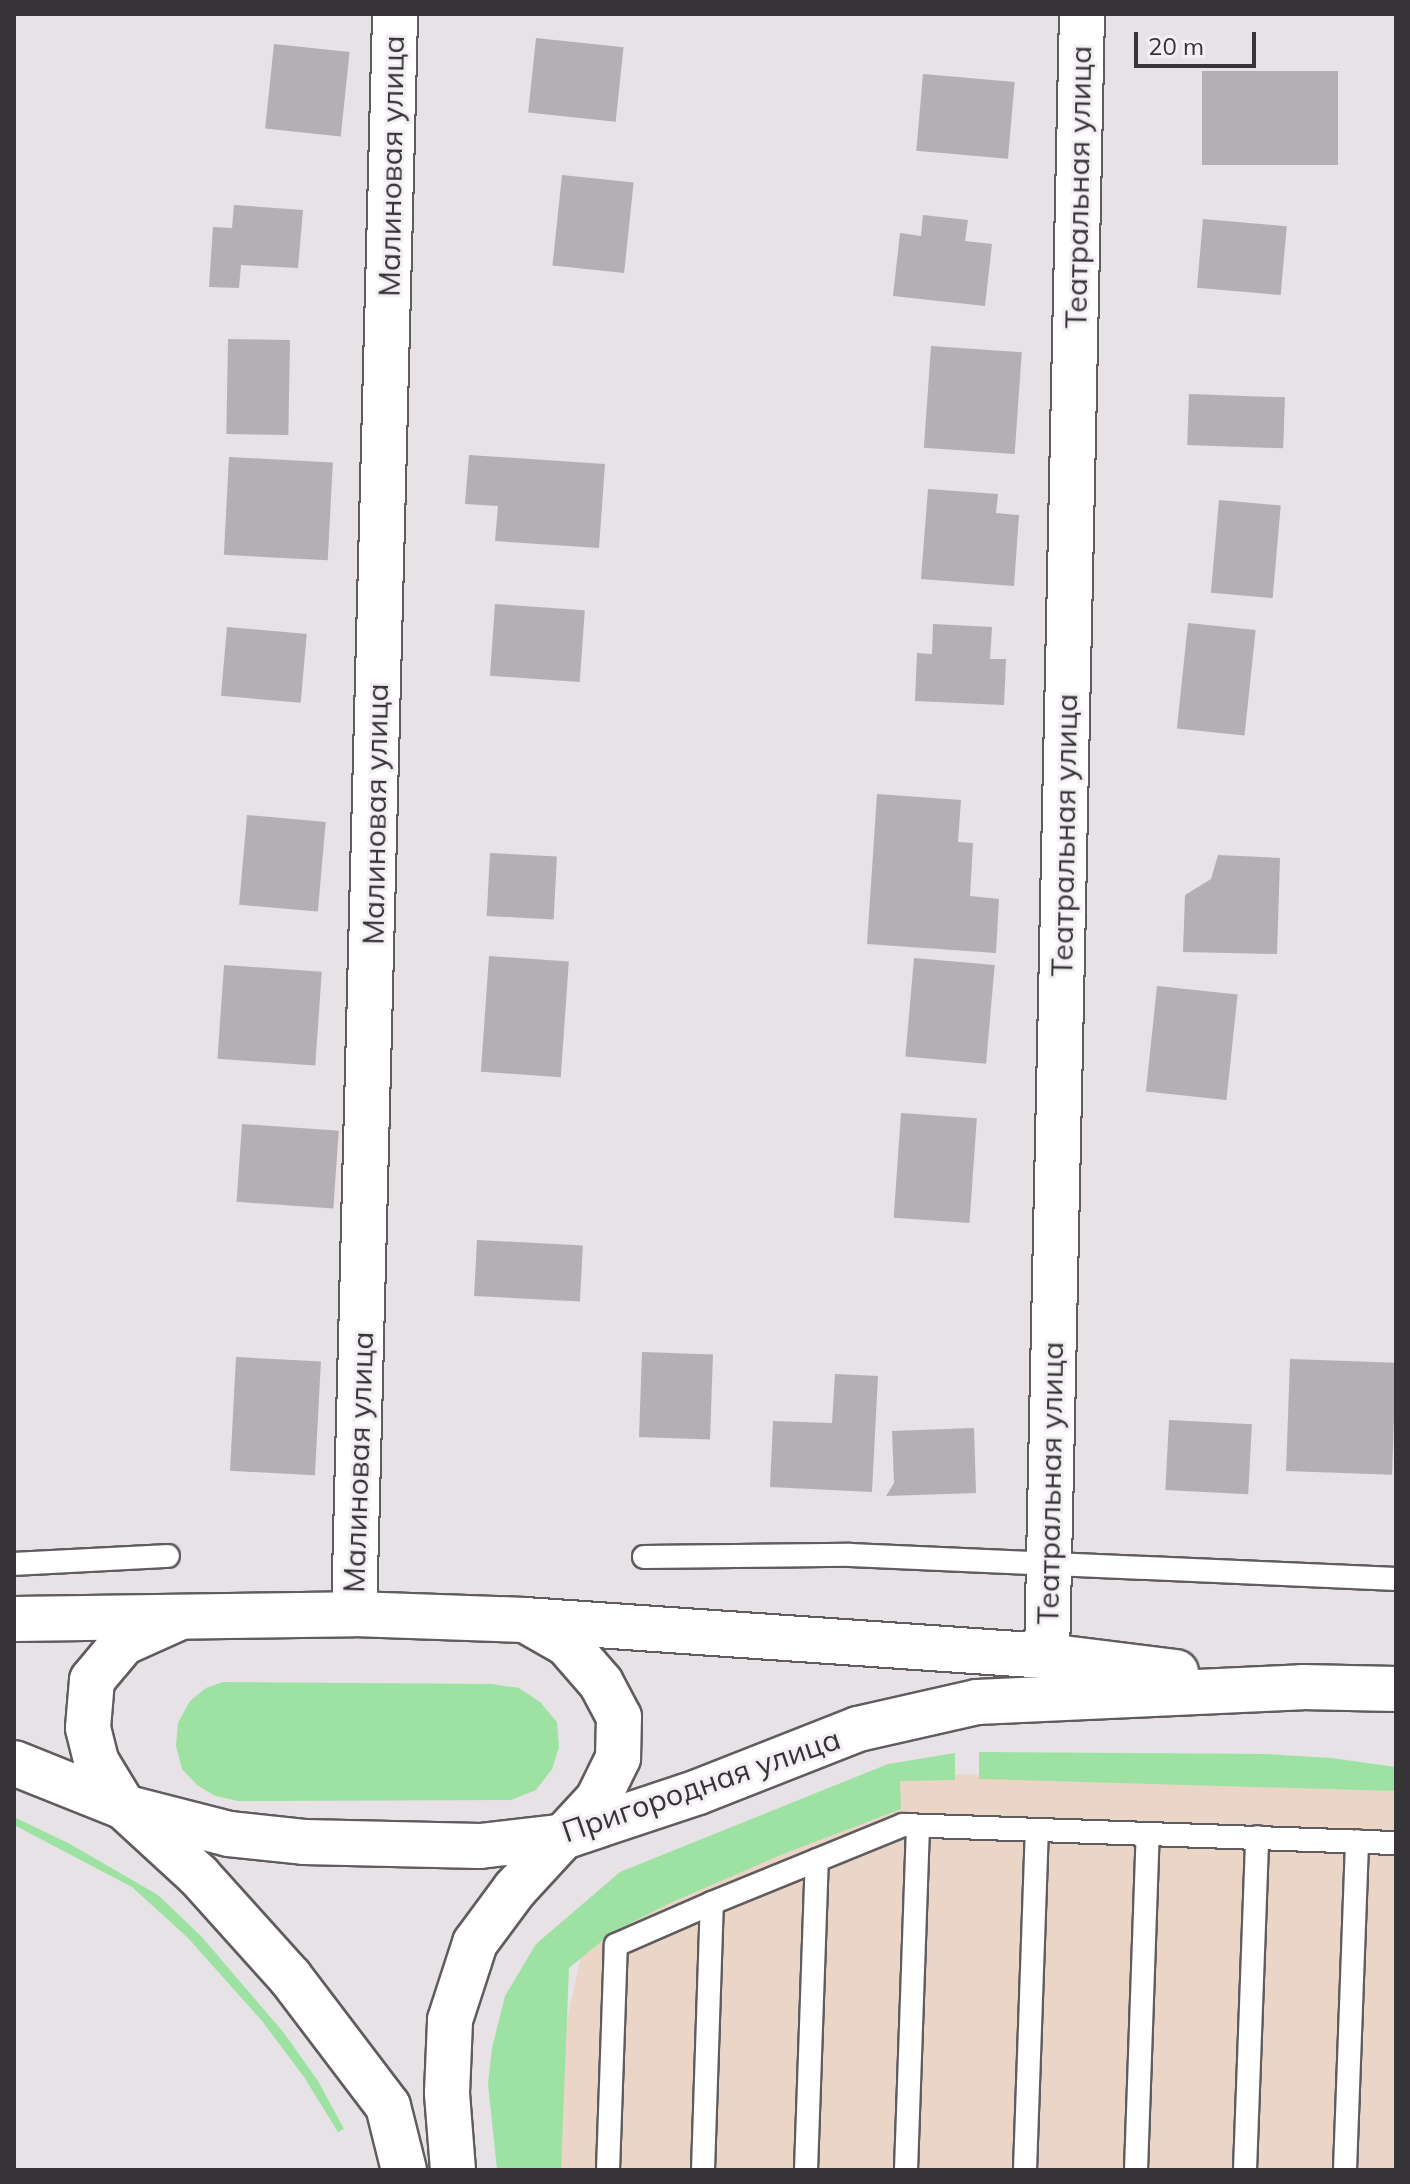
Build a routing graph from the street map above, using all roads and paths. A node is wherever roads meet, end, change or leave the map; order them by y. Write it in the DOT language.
graph roads {
  1 [pos="395,14"];
  2 [pos="1082,14"];
  3 [pos="168,1556"];
  4 [pos="644,1557"];
  5 [pos="14,1564"];
  6 [pos="1048,1566"];
  7 [pos="1396,1579"];
  8 [pos="354,1614"];
  9 [pos="181,1617"];
  10 [pos="14,1619"];
  11 [pos="525,1620"];
  12 [pos="1047,1656"];
  13 [pos="1302,1687"];
  14 [pos="1396,1689"];
  15 [pos="14,1763"];
  16 [pos="124,1807"];
  17 [pos="918,1826"];
  18 [pos="1037,1830"];
  19 [pos="1148,1834"];
  20 [pos="566,1836"];
  21 [pos="1257,1837"];
  22 [pos="1357,1841"];
  23 [pos="1396,1843"];
  24 [pos="817,1860"];
  25 [pos="712,1903"];
  26 [pos="404,2170"];
  27 [pos="453,2170"];
  28 [pos="608,2170"];
  29 [pos="703,2170"];
  30 [pos="806,2170"];
  31 [pos="906,2170"];
  32 [pos="1025,2170"];
  33 [pos="1136,2170"];
  34 [pos="1245,2170"];
  35 [pos="1345,2170"];
  1 -- 8 [label="street, Малиновая улица"];
  2 -- 6 [label="street, Театральная улица"];
  3 -- 5 [label="lane"];
  4 -- 6 [label="lane"];
  6 -- 7 [label="lane"];
  6 -- 12 [label="street, Театральная улица"];
  8 -- 9 [label="street, Пригородная улица"];
  8 -- 11 [label="street, Пригородная улица"];
  9 -- 10 [label="street, Пригородная улица"];
  9 -- 16 [label="street"];
  11 -- 12 [label="street, Пригородная улица"];
  11 -- 20 [label="street"];
  12 -- 13 [label="street, Пригородная улица"];
  13 -- 14 [label="street, Пригородная улица"];
  13 -- 20 [label="street, Пригородная улица"];
  15 -- 16 [label="street, Пригородная улица"];
  16 -- 20 [label="street, Пригородная улица"];
  16 -- 26 [label="street"];
  17 -- 18 [label="lane"];
  17 -- 24 [label="lane"];
  17 -- 31 [label="lane"];
  18 -- 19 [label="lane"];
  18 -- 32 [label="lane"];
  19 -- 21 [label="lane"];
  19 -- 33 [label="lane"];
  20 -- 27 [label="street"];
  21 -- 22 [label="lane"];
  21 -- 34 [label="lane"];
  22 -- 23 [label="lane"];
  22 -- 35 [label="lane"];
  24 -- 25 [label="lane"];
  24 -- 30 [label="lane"];
  25 -- 28 [label="lane"];
  25 -- 29 [label="lane"];
}
